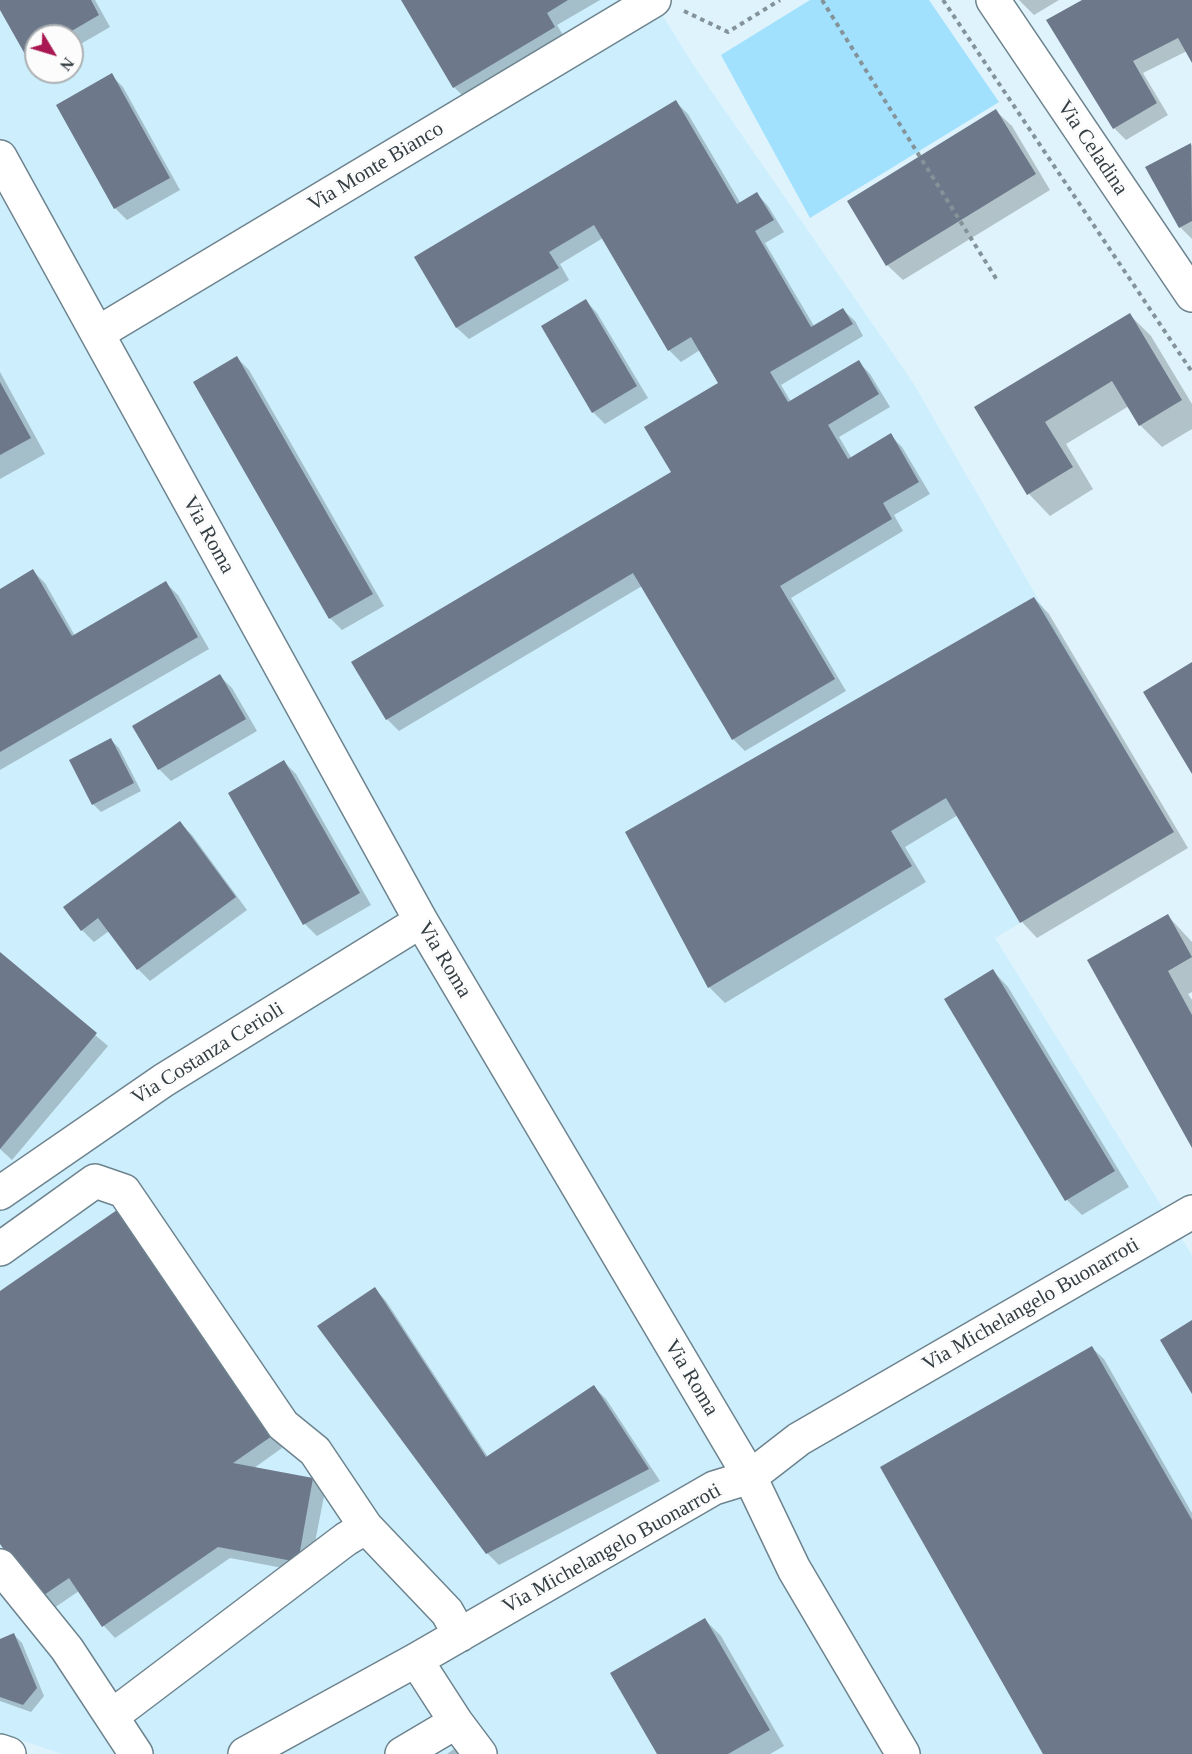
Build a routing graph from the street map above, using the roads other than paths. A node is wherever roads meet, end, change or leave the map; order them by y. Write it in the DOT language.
graph roads {
  1 [pos="993,0"];
  2 [pos="667,5"];
  3 [pos="0,157"];
  4 [pos="1187,277"];
  5 [pos="98,333"];
  6 [pos="421,921"];
  7 [pos="0,1193"];
  8 [pos="1192,1212"];
  9 [pos="0,1249"];
  10 [pos="750,1477"];
  11 [pos="366,1527"];
  12 [pos="0,1566"];
  13 [pos="460,1635"];
  14 [pos="416,1660"];
  15 [pos="112,1716"];
  16 [pos="456,1722"];
  17 [pos="0,1751"];
  18 [pos="9,1754"];
  19 [pos="136,1754"];
  20 [pos="245,1754"];
  21 [pos="402,1754"];
  22 [pos="480,1754"];
  23 [pos="903,1754"];
  1 -- 4 [label="street, Via Celadina"];
  2 -- 5 [label="street, Via Monte Bianco"];
  3 -- 5 [label="street, Via Roma"];
  5 -- 6 [label="street, Via Roma"];
  6 -- 7 [label="street, Via Costanza Cerioli"];
  6 -- 10 [label="street, Via Roma"];
  8 -- 10 [label="street, Via Michelangelo Buonarroti"];
  9 -- 11 [label="street"];
  10 -- 13 [label="street, Via Michelangelo Buonarroti"];
  10 -- 23 [label="street, Via Roma"];
  11 -- 13 [label="street"];
  11 -- 15 [label="street"];
  12 -- 15 [label="street"];
  13 -- 14 [label="street, Via Michelangelo Buonarroti"];
  14 -- 16 [label="street"];
  14 -- 20 [label="street, Via Michelangelo Buonarroti"];
  15 -- 19 [label="street"];
  16 -- 21 [label="street"];
  16 -- 22 [label="street"];
  17 -- 18 [label="street"];
}
